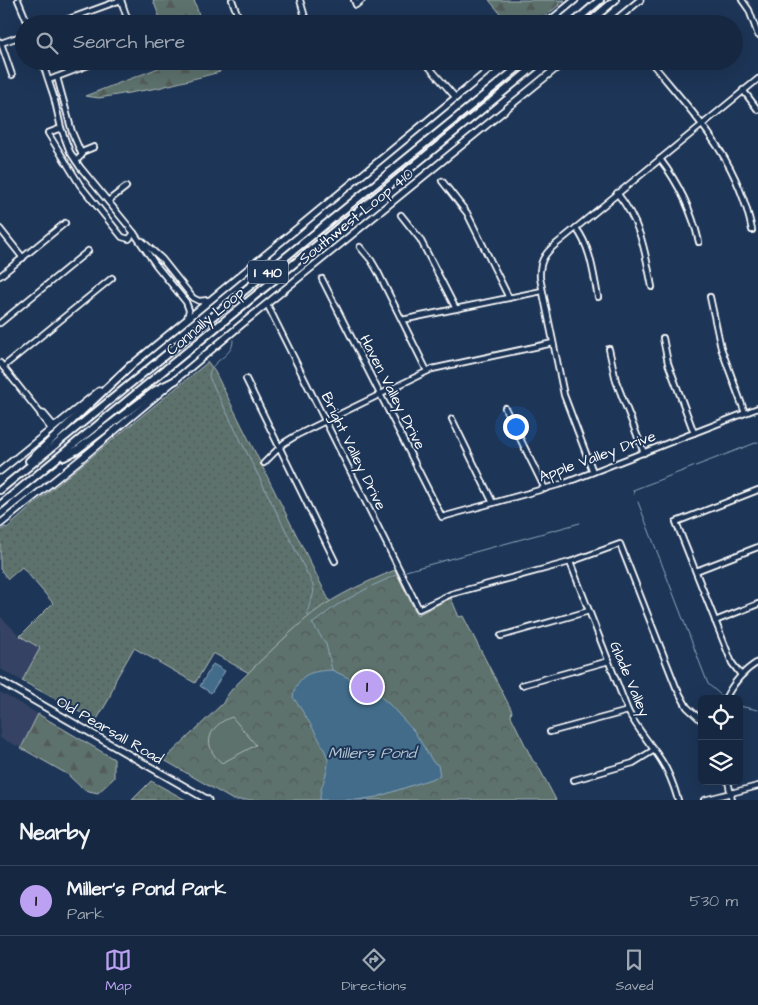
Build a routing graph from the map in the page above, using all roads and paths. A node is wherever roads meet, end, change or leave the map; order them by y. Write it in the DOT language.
graph roads {
  1 [pos="18,0"];
  2 [pos="121,0"];
  3 [pos="232,0"];
  4 [pos="300,0"];
  5 [pos="362,0"];
  6 [pos="575,0"];
  7 [pos="600,0"];
  8 [pos="615,0"];
  9 [pos="640,0"];
  10 [pos="742,0"];
  11 [pos="355,3"];
  12 [pos="24,15"];
  13 [pos="80,15"];
  14 [pos="126,15"];
  15 [pos="237,15"];
  16 [pos="304,15"];
  17 [pos="557,15"];
  18 [pos="582,15"];
  19 [pos="597,15"];
  20 [pos="622,15"];
  21 [pos="758,35"];
  22 [pos="15,38"];
  23 [pos="0,42"];
  24 [pos="45,70"];
  25 [pos="75,70"];
  26 [pos="432,70"];
  27 [pos="489,70"];
  28 [pos="515,70"];
  29 [pos="530,70"];
  30 [pos="554,70"];
  31 [pos="658,70"];
  32 [pos="12,75"];
  33 [pos="57,77"];
  34 [pos="758,79"];
  35 [pos="49,80"];
  36 [pos="743,90"];
  37 [pos="456,98"];
  38 [pos="758,110"];
  39 [pos="703,124"];
  40 [pos="61,128"];
  41 [pos="94,148"];
  42 [pos="82,152"];
  43 [pos="660,159"];
  44 [pos="76,161"];
  45 [pos="442,181"];
  46 [pos="126,187"];
  47 [pos="618,193"];
  48 [pos="108,201"];
  49 [pos="402,215"];
  50 [pos="65,223"];
  51 [pos="576,228"];
  52 [pos="0,229"];
  53 [pos="752,230"];
  54 [pos="134,232"];
  55 [pos="699,242"];
  56 [pos="360,247"];
  57 [pos="88,251"];
  58 [pos="23,258"];
  59 [pos="175,275"];
  60 [pos="0,276"];
  61 [pos="112,278"];
  62 [pos="322,279"];
  63 [pos="169,280"];
  64 [pos="652,287"];
  65 [pos="542,291"];
  66 [pos="598,297"];
  67 [pos="710,297"];
  68 [pos="509,298"];
  69 [pos="210,300"];
  70 [pos="267,304"];
  71 [pos="456,309"];
  72 [pos="187,319"];
  73 [pos="402,320"];
  74 [pos="0,323"];
  75 [pos="663,338"];
  76 [pos="553,343"];
  77 [pos="609,349"];
  78 [pos="1,365"];
  79 [pos="130,366"];
  80 [pos="427,371"];
  81 [pos="176,380"];
  82 [pos="246,380"];
  83 [pos="379,394"];
  84 [pos="505,408"];
  85 [pos="758,408"];
  86 [pos="745,413"];
  87 [pos="452,419"];
  88 [pos="326,421"];
  89 [pos="53,429"];
  90 [pos="694,433"];
  91 [pos="280,448"];
  92 [pos="644,453"];
  93 [pos="264,463"];
  94 [pos="48,466"];
  95 [pos="0,471"];
  96 [pos="593,472"];
  97 [pos="9,482"];
  98 [pos="0,490"];
  99 [pos="545,490"];
  100 [pos="758,490"];
  101 [pos="493,503"];
  102 [pos="0,505"];
  103 [pos="442,517"];
  104 [pos="0,524"];
  105 [pos="758,547"];
  106 [pos="336,561"];
  107 [pos="570,562"];
  108 [pos="696,571"];
  109 [pos="758,604"];
  110 [pos="589,612"];
  111 [pos="715,621"];
  112 [pos="501,636"];
  113 [pos="609,661"];
  114 [pos="758,662"];
  115 [pos="741,675"];
  116 [pos="0,681"];
  117 [pos="522,685"];
  118 [pos="728,695"];
  119 [pos="628,710"];
  120 [pos="698,717"];
  121 [pos="550,732"];
  122 [pos="654,750"];
  123 [pos="574,780"];
  124 [pos="729,785"];
  125 [pos="758,786"];
  126 [pos="730,793"];
  127 [pos="208,800"];
  128 [pos="678,800"];
  129 [pos="704,800"];
  130 [pos="732,800"];
  1 -- 12 [label="street"];
  2 -- 13 [label="street"];
  2 -- 14 [label="street"];
  3 -- 15 [label="street"];
  4 -- 16 [label="street"];
  5 -- 11 [label="street"];
  6 -- 17 [label="main road"];
  7 -- 18 [label="highway"];
  8 -- 19 [label="highway"];
  9 -- 20 [label="main road"];
  10 -- 21 [label="street"];
  22 -- 23 [label="street"];
  23 -- 32 [label="street"];
  24 -- 35 [label="street"];
  25 -- 33 [label="street"];
  26 -- 37 [label="street"];
  27 -- 37 [label="main road, Southwest Loop 410"];
  28 -- 97 [label="highway, Connally Loop / I 410"];
  29 -- 94 [label="highway, Connally Loop / I 410"];
  30 -- 70 [label="main road, Southwest Loop 410"];
  31 -- 39 [label="street"];
  33 -- 35 [label="street"];
  33 -- 42 [label="street"];
  34 -- 36 [label="street"];
  35 -- 40 [label="street"];
  36 -- 38 [label="street"];
  36 -- 39 [label="street"];
  37 -- 69 [label="main road, Southwest Loop 410"];
  39 -- 43 [label="street"];
  39 -- 53 [label="street"];
  40 -- 44 [label="street"];
  40 -- 54 [label="street"];
  41 -- 42 [label="street"];
  42 -- 44 [label="street"];
  43 -- 47 [label="street"];
  43 -- 55 [label="street"];
  44 -- 48 [label="street"];
  45 -- 68 [label="street"];
  46 -- 48 [label="street"];
  47 -- 51 [label="street"];
  47 -- 64 [label="street"];
  48 -- 54 [label="street"];
  49 -- 71 [label="street"];
  50 -- 58 [label="street"];
  51 -- 65 [label="street"];
  51 -- 66 [label="street"];
  52 -- 58 [label="street"];
  54 -- 59 [label="street"];
  54 -- 63 [label="street"];
  56 -- 73 [label="street"];
  57 -- 74 [label="street"];
  58 -- 60 [label="street"];
  59 -- 63 [label="street"];
  59 -- 69 [label="street"];
  61 -- 78 [label="street"];
  62 -- 83 [label="street, Haven Valley Drive"];
  63 -- 72 [label="street"];
  65 -- 68 [label="street"];
  65 -- 76 [label="street"];
  67 -- 86 [label="street"];
  68 -- 71 [label="street"];
  69 -- 72 [label="main road, Southwest Loop 410"];
  70 -- 81 [label="main road, Southwest Loop 410"];
  70 -- 88 [label="street, Bright Valley Drive"];
  71 -- 73 [label="street"];
  72 -- 79 [label="main road, Southwest Loop 410"];
  73 -- 80 [label="street"];
  75 -- 90 [label="street"];
  76 -- 80 [label="street"];
  76 -- 96 [label="street"];
  77 -- 92 [label="street"];
  78 -- 89 [label="street"];
  79 -- 89 [label="main road, Southwest Loop 410"];
  79 -- 97 [label="highway"];
  80 -- 83 [label="street"];
  81 -- 94 [label="highway"];
  81 -- 104 [label="main road, Southwest Loop 410"];
  82 -- 91 [label="street"];
  83 -- 88 [label="street"];
  83 -- 103 [label="street, Haven Valley Drive"];
  84 -- 99 [label="street"];
  85 -- 86 [label="street, Apple Valley Drive"];
  86 -- 90 [label="street, Apple Valley Drive"];
  87 -- 101 [label="street"];
  88 -- 91 [label="street"];
  88 -- 107 [label="street, Bright Valley Drive"];
  89 -- 95 [label="main road, Southwest Loop 410"];
  90 -- 92 [label="street, Apple Valley Drive"];
  91 -- 93 [label="street"];
  91 -- 106 [label="street"];
  92 -- 96 [label="street, Apple Valley Drive"];
  94 -- 102 [label="highway, Connally Loop / I 410"];
  96 -- 99 [label="street, Apple Valley Drive"];
  97 -- 98 [label="highway, Connally Loop / I 410"];
  99 -- 101 [label="street, Apple Valley Drive"];
  100 -- 108 [label="street"];
  101 -- 103 [label="street, Apple Valley Drive"];
  105 -- 108 [label="street"];
  107 -- 110 [label="street, Glade Valley"];
  107 -- 120 [label="street"];
  108 -- 111 [label="street"];
  109 -- 111 [label="street"];
  110 -- 112 [label="street"];
  110 -- 113 [label="street, Glade Valley"];
  111 -- 115 [label="street"];
  113 -- 117 [label="street"];
  113 -- 119 [label="street, Glade Valley"];
  114 -- 115 [label="street"];
  115 -- 118 [label="street"];
  116 -- 127 [label="main road, Old Pearsall Road"];
  119 -- 121 [label="street"];
  119 -- 122 [label="street, Glade Valley"];
  122 -- 123 [label="street"];
  122 -- 128 [label="street, Glade Valley"];
  124 -- 126 [label="street"];
  125 -- 126 [label="street"];
  126 -- 129 [label="street"];
  126 -- 130 [label="street"];
}
